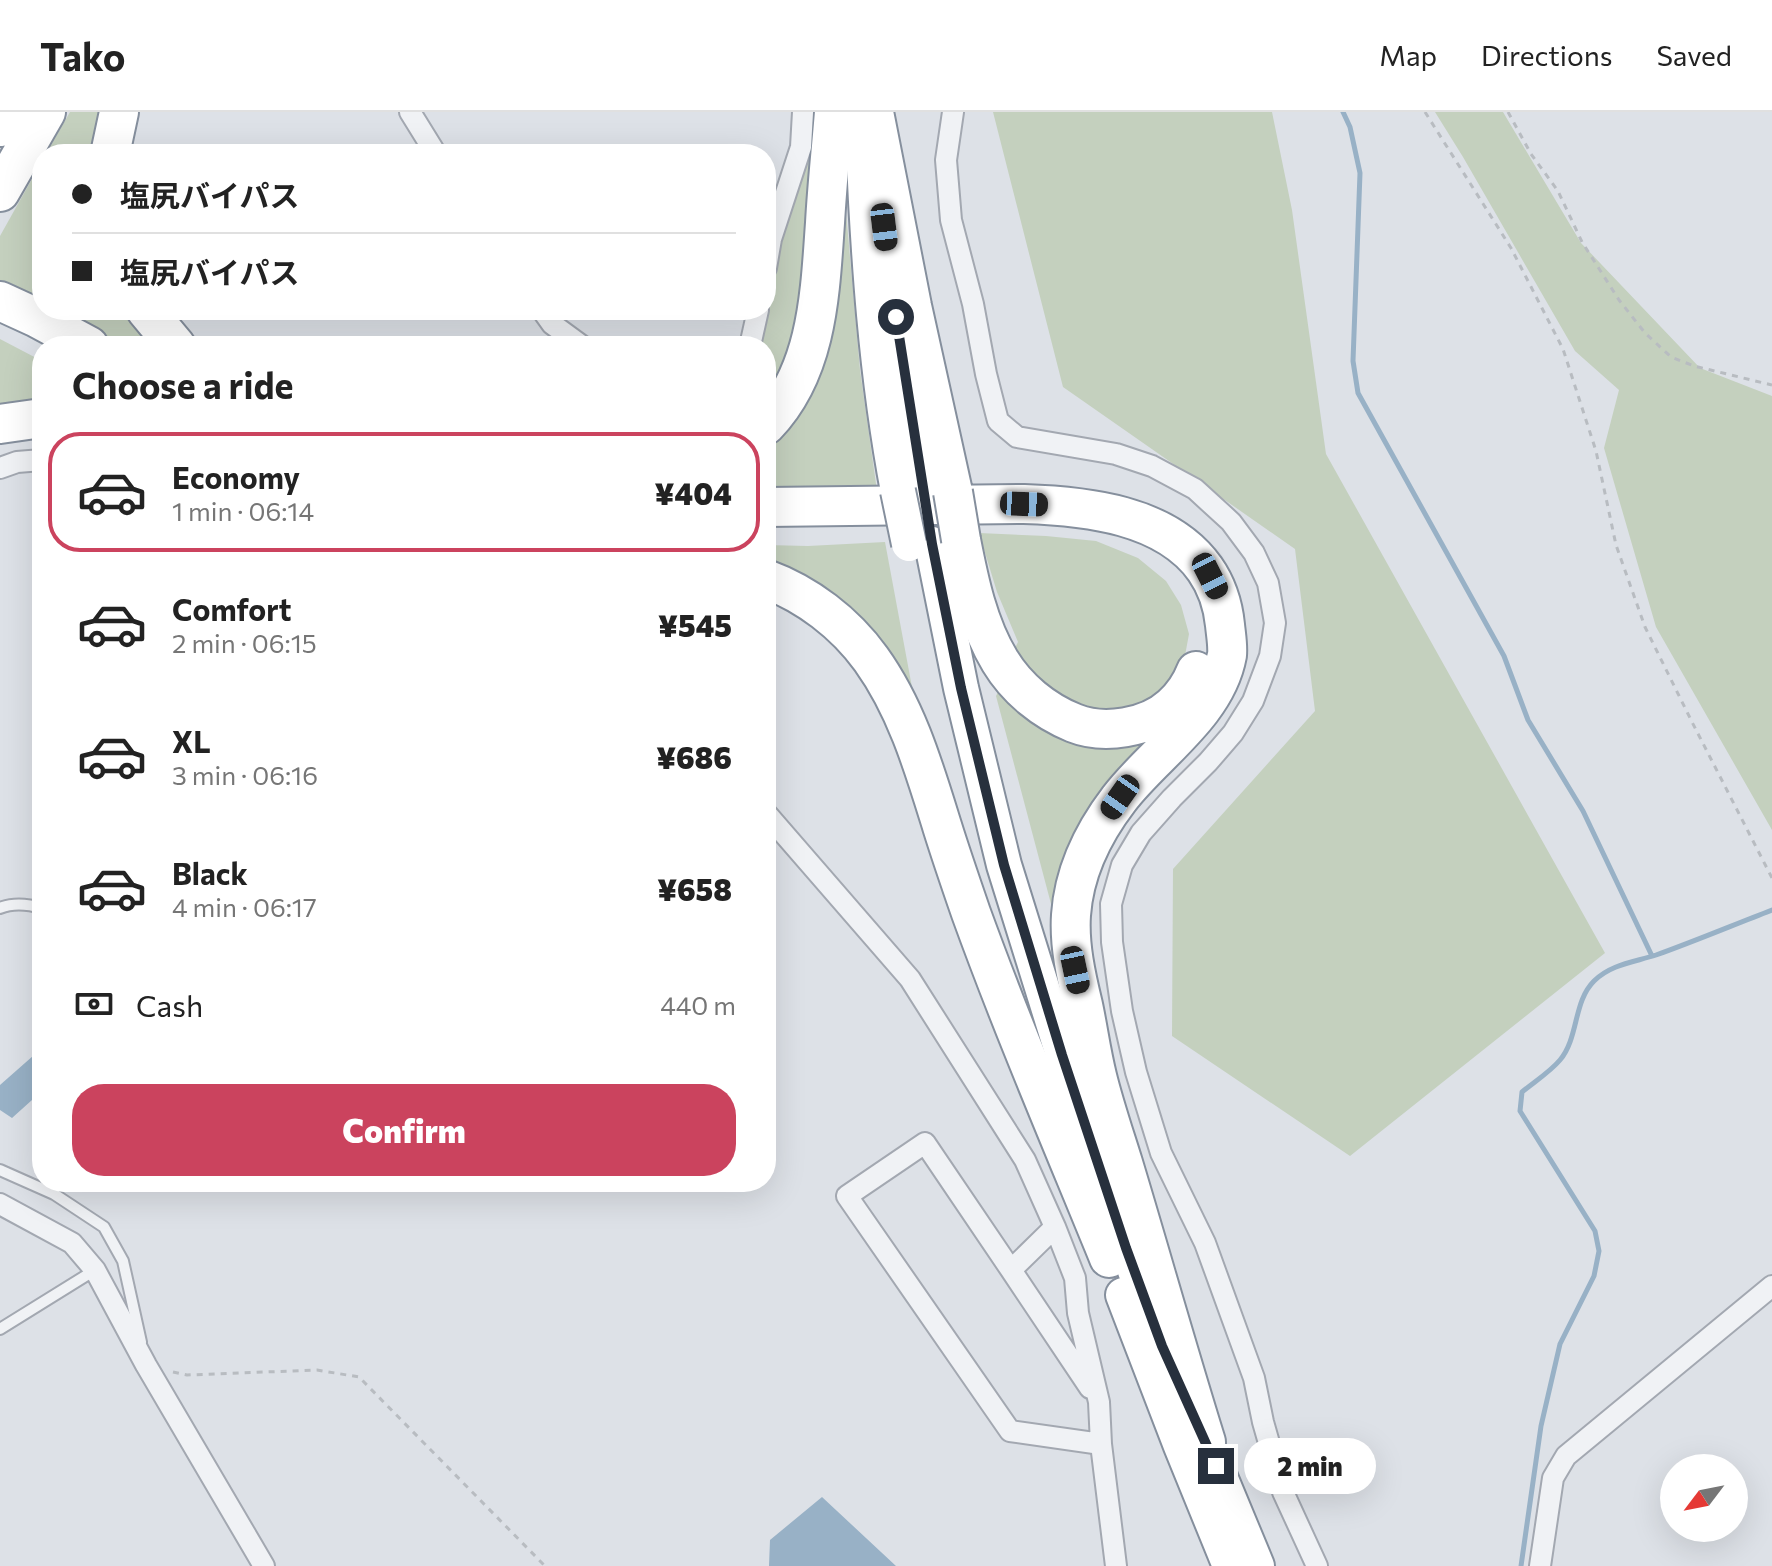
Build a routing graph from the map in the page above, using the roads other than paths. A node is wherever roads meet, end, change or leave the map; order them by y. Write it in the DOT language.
graph roads {
  1 [pos="9,112"];
  2 [pos="46,112"];
  3 [pos="119,112"];
  4 [pos="410,112"];
  5 [pos="803,112"];
  6 [pos="953,112"];
  7 [pos="861,113"];
  8 [pos="0,127"];
  9 [pos="112,144"];
  10 [pos="430,144"];
  11 [pos="0,192"];
  12 [pos="776,224"];
  13 [pos="0,301"];
  14 [pos="32,316"];
  15 [pos="41,320"];
  16 [pos="154,320"];
  17 [pos="549,320"];
  18 [pos="0,324"];
  19 [pos="70,336"];
  20 [pos="168,336"];
  21 [pos="568,336"];
  22 [pos="32,341"];
  23 [pos="776,412"];
  24 [pos="32,419"];
  25 [pos="0,424"];
  26 [pos="32,461"];
  27 [pos="0,468"];
  28 [pos="925,492"];
  29 [pos="776,507"];
  30 [pos="776,529"];
  31 [pos="934,543"];
  32 [pos="776,584"];
  33 [pos="776,825"];
  34 [pos="32,905"];
  35 [pos="0,908"];
  36 [pos="0,1170"];
  37 [pos="32,1184"];
  38 [pos="50,1192"];
  39 [pos="0,1204"];
  40 [pos="1055,1227"];
  41 [pos="1109,1258"];
  42 [pos="95,1270"];
  43 [pos="1011,1270"];
  44 [pos="1772,1286"];
  45 [pos="0,1329"];
  46 [pos="146,1365"];
  47 [pos="1099,1402"];
  48 [pos="1206,1442"];
  49 [pos="1101,1444"];
  50 [pos="264,1566"];
  51 [pos="1116,1566"];
  52 [pos="1230,1566"];
  53 [pos="1257,1566"];
  54 [pos="1317,1566"];
  55 [pos="1540,1566"];
  1 -- 8 [label="highway"];
  2 -- 11 [label="highway"];
  3 -- 9 [label="highway"];
  4 -- 10 [label="street"];
  5 -- 12 [label="street"];
  6 -- 54 [label="street"];
  7 -- 23 [label="highway"];
  7 -- 28 [label="highway"];
  7 -- 28 [label="highway"];
  13 -- 14 [label="highway"];
  15 -- 19 [label="highway"];
  16 -- 20 [label="highway"];
  17 -- 21 [label="street"];
  18 -- 22 [label="highway"];
  24 -- 25 [label="highway"];
  26 -- 27 [label="street"];
  28 -- 31 [label="highway, bridge"];
  28 -- 31 [label="highway, bridge"];
  29 -- 48 [label="highway"];
  30 -- 31 [label="highway"];
  31 -- 41 [label="highway"];
  31 -- 48 [label="highway"];
  32 -- 41 [label="highway"];
  33 -- 40 [label="street"];
  34 -- 35 [label="lane"];
  36 -- 37 [label="lane"];
  38 -- 46 [label="lane"];
  39 -- 42 [label="street"];
  40 -- 43 [label="street"];
  40 -- 47 [label="street"];
  41 -- 52 [label="highway"];
  42 -- 45 [label="lane"];
  42 -- 46 [label="street"];
  43 -- 47 [label="street"];
  43 -- 49 [label="street"];
  44 -- 55 [label="street"];
  46 -- 50 [label="street"];
  47 -- 49 [label="street"];
  48 -- 53 [label="highway"];
  49 -- 51 [label="street"];
}
